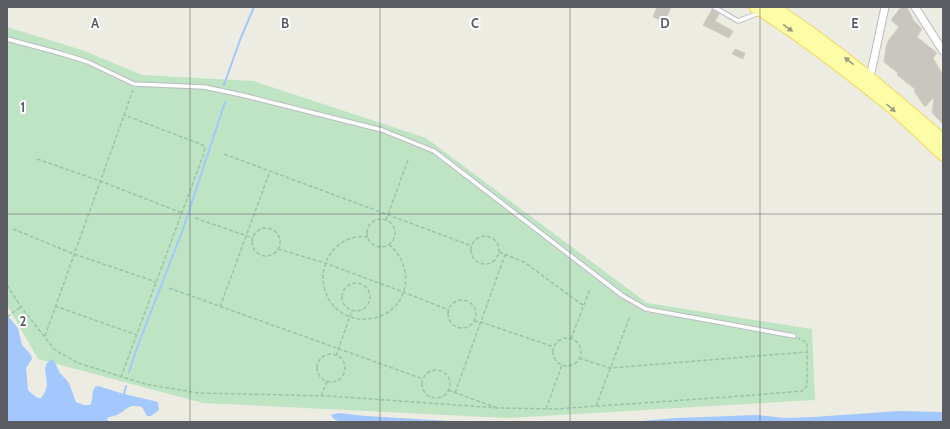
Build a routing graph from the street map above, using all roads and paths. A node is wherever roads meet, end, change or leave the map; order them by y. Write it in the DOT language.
graph roads {
  1 [pos="714,7"];
  2 [pos="773,7"];
  3 [pos="885,7"];
  4 [pos="915,7"];
  5 [pos="759,9"];
  6 [pos="7,39"];
  7 [pos="943,51"];
  8 [pos="870,77"];
  9 [pos="134,84"];
  10 [pos="124,115"];
  11 [pos="943,140"];
  12 [pos="224,154"];
  13 [pos="943,155"];
  14 [pos="37,159"];
  15 [pos="408,160"];
  16 [pos="270,171"];
  17 [pos="100,181"];
  18 [pos="182,213"];
  19 [pos="388,214"];
  20 [pos="195,218"];
  21 [pos="386,220"];
  22 [pos="13,229"];
  23 [pos="246,235"];
  24 [pos="368,237"];
  25 [pos="253,238"];
  26 [pos="388,244"];
  27 [pos="472,246"];
  28 [pos="278,249"];
  29 [pos="499,252"];
  30 [pos="74,254"];
  31 [pos="505,255"];
  32 [pos="325,263"];
  33 [pos="156,282"];
  34 [pos="7,285"];
  35 [pos="169,288"];
  36 [pos="590,289"];
  37 [pos="403,292"];
  38 [pos="56,306"];
  39 [pos="584,306"];
  40 [pos="21,307"];
  41 [pos="220,307"];
  42 [pos="352,310"];
  43 [pos="449,310"];
  44 [pos="630,316"];
  45 [pos="7,317"];
  46 [pos="350,317"];
  47 [pos="474,321"];
  48 [pos="481,322"];
  49 [pos="137,335"];
  50 [pos="44,336"];
  51 [pos="794,336"];
  52 [pos="572,339"];
  53 [pos="554,347"];
  54 [pos="338,349"];
  55 [pos="807,352"];
  56 [pos="336,356"];
  57 [pos="579,358"];
  58 [pos="562,365"];
  59 [pos="610,368"];
  60 [pos="121,377"];
  61 [pos="423,379"];
  62 [pos="327,381"];
  63 [pos="448,390"];
  64 [pos="455,393"];
  65 [pos="321,396"];
  66 [pos="596,406"];
  67 [pos="499,408"];
  68 [pos="546,409"];
  1 -- 5 [label="lane"];
  8 -- 2 [label="main road, one-way"];
  3 -- 8 [label="street"];
  4 -- 7 [label="street"];
  5 -- 13 [label="main road, one-way"];
  6 -- 9 [label="lane"];
  8 -- 11 [label="main road"];
  9 -- 10 [label="path"];
  9 -- 51 [label="lane"];
  10 -- 17 [label="path"];
  10 -- 18 [label="path"];
  12 -- 16 [label="path"];
  14 -- 17 [label="path"];
  15 -- 19 [label="path"];
  16 -- 19 [label="path"];
  16 -- 23 [label="path"];
  17 -- 18 [label="path"];
  17 -- 30 [label="path"];
  18 -- 33 [label="path"];
  19 -- 21 [label="path"];
  19 -- 27 [label="path"];
  20 -- 23 [label="path"];
  21 -- 24 [label="path"];
  21 -- 26 [label="path"];
  22 -- 30 [label="path"];
  23 -- 25 [label="path"];
  23 -- 41 [label="path"];
  24 -- 26 [label="path"];
  24 -- 32 [label="path"];
  25 -- 28 [label="path"];
  25 -- 28 [label="path"];
  26 -- 37 [label="path"];
  27 -- 29 [label="path"];
  27 -- 29 [label="path"];
  28 -- 32 [label="path"];
  29 -- 31 [label="path"];
  30 -- 33 [label="path"];
  30 -- 38 [label="path"];
  31 -- 39 [label="path"];
  31 -- 48 [label="path"];
  32 -- 37 [label="path"];
  32 -- 46 [label="path"];
  33 -- 49 [label="path"];
  34 -- 40 [label="path"];
  35 -- 41 [label="path"];
  36 -- 39 [label="path"];
  37 -- 43 [label="path"];
  37 -- 46 [label="path"];
  38 -- 49 [label="path"];
  38 -- 50 [label="path"];
  39 -- 52 [label="path"];
  40 -- 45 [label="path"];
  40 -- 50 [label="path"];
  41 -- 54 [label="path"];
  42 -- 42 [label="path"];
  42 -- 46 [label="path"];
  43 -- 47 [label="path"];
  43 -- 47 [label="path"];
  44 -- 59 [label="path"];
  46 -- 54 [label="path"];
  47 -- 48 [label="path"];
  48 -- 53 [label="path"];
  48 -- 64 [label="path"];
  49 -- 60 [label="path"];
  50 -- 60 [label="path"];
  51 -- 55 [label="path"];
  52 -- 53 [label="path"];
  52 -- 57 [label="path"];
  53 -- 58 [label="path"];
  54 -- 56 [label="path"];
  54 -- 61 [label="path"];
  55 -- 59 [label="path"];
  55 -- 66 [label="path"];
  56 -- 62 [label="path"];
  56 -- 62 [label="path"];
  57 -- 58 [label="path"];
  57 -- 59 [label="path"];
  58 -- 68 [label="path"];
  59 -- 66 [label="path"];
  60 -- 65 [label="path"];
  61 -- 63 [label="path"];
  61 -- 63 [label="path"];
  62 -- 65 [label="path"];
  63 -- 64 [label="path"];
  64 -- 67 [label="path"];
  65 -- 67 [label="path"];
  66 -- 68 [label="path"];
  67 -- 68 [label="path"];
}
